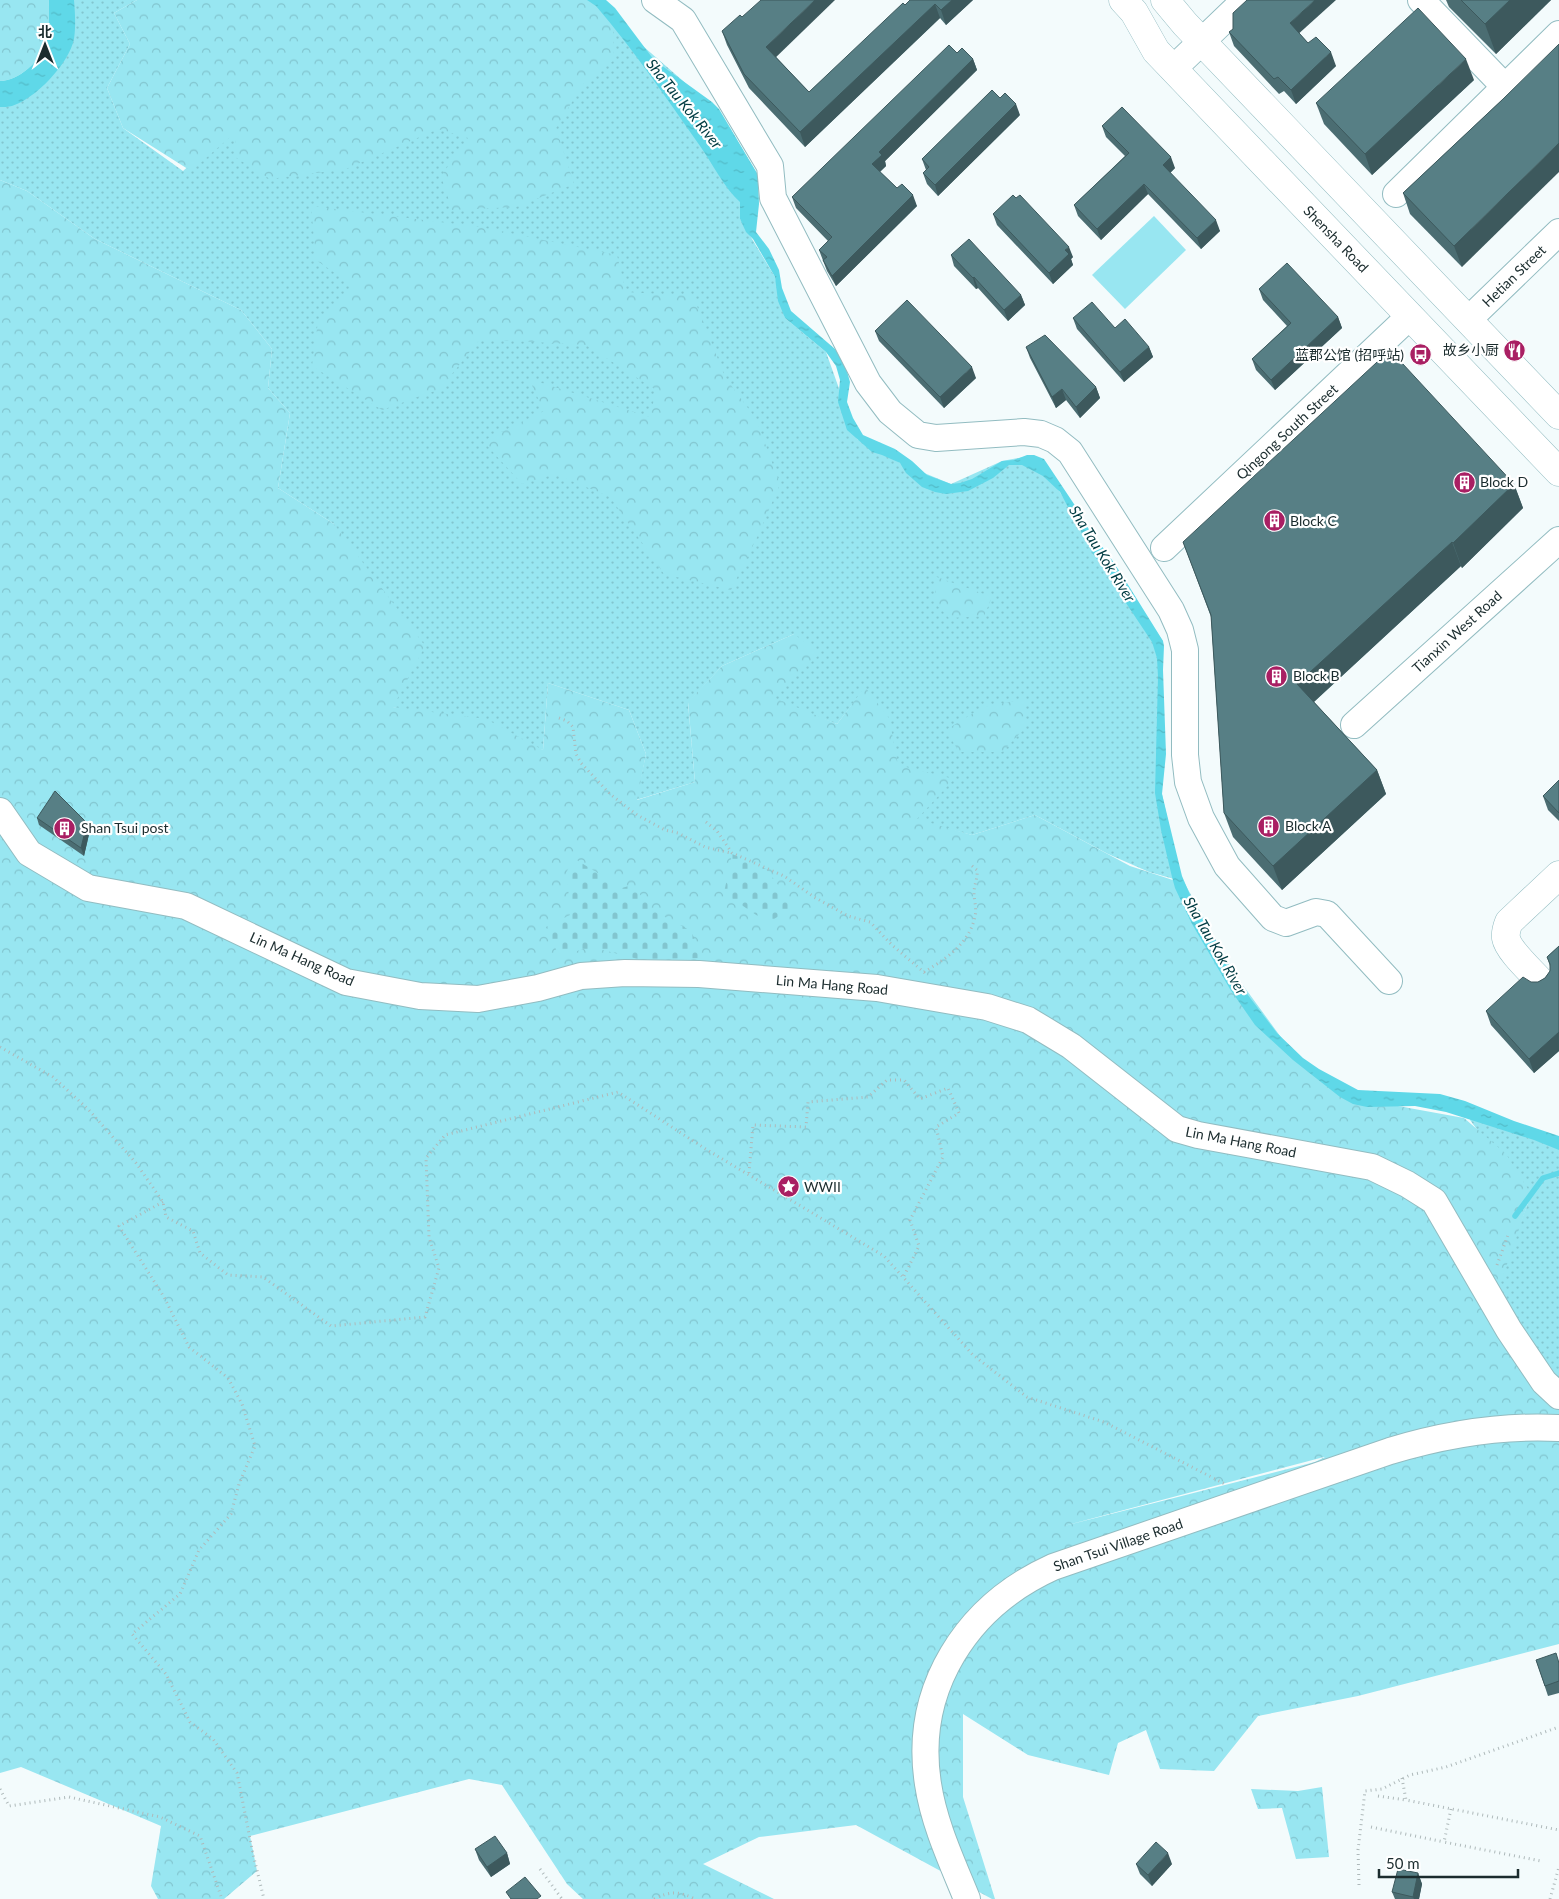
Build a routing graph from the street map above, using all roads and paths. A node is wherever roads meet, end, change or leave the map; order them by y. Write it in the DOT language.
graph roads {
  1 [pos="655,0"];
  2 [pos="1123,0"];
  3 [pos="1165,0"];
  4 [pos="1245,0"];
  5 [pos="1421,0"];
  6 [pos="1559,34"];
  7 [pos="1202,42"];
  8 [pos="1173,69"];
  9 [pos="1505,87"];
  10 [pos="1396,194"];
  11 [pos="1559,232"];
  12 [pos="1410,316"];
  13 [pos="1468,320"];
  14 [pos="1559,415"];
  15 [pos="1559,472"];
  16 [pos="1559,540"];
  17 [pos="1164,548"];
  18 [pos="559,718"];
  19 [pos="1354,725"];
  20 [pos="0,811"];
  21 [pos="706,822"];
  22 [pos="732,853"];
  23 [pos="971,865"];
  24 [pos="1559,875"];
  25 [pos="924,972"];
  26 [pos="930,976"];
  27 [pos="1389,981"];
  28 [pos="1540,982"];
  29 [pos="0,1047"];
  30 [pos="749,1174"];
  31 [pos="163,1202"];
  32 [pos="1508,1235"];
  33 [pos="1495,1271"];
  34 [pos="904,1276"];
  35 [pos="1559,1396"];
  36 [pos="1559,1428"];
  37 [pos="1252,1498"];
  38 [pos="1559,1727"];
  39 [pos="1402,1778"];
  40 [pos="0,1789"];
  41 [pos="1378,1796"];
  42 [pos="1406,1800"];
  43 [pos="1451,1809"];
  44 [pos="1371,1827"];
  45 [pos="1559,1830"];
  46 [pos="1444,1842"];
  47 [pos="1541,1862"];
  48 [pos="1559,1866"];
  49 [pos="540,1868"];
  50 [pos="1359,1884"];
  51 [pos="222,1899"];
  52 [pos="264,1899"];
  53 [pos="562,1899"];
  54 [pos="654,1899"];
  55 [pos="695,1899"];
  56 [pos="966,1899"];
  57 [pos="1550,1899"];
  1 -- 27 [label="street"];
  2 -- 8 [label="main road, Shensha Road"];
  3 -- 7 [label="main road"];
  4 -- 7 [label="street"];
  5 -- 9 [label="street"];
  6 -- 9 [label="street"];
  7 -- 8 [label="street"];
  7 -- 13 [label="main road"];
  8 -- 12 [label="main road, Shensha Road"];
  9 -- 10 [label="street"];
  11 -- 13 [label="street, Hetian Street"];
  12 -- 15 [label="main road, Shensha Road"];
  12 -- 17 [label="street, Qingong South Street"];
  13 -- 14 [label="main road"];
  16 -- 19 [label="street, Tianxin West Road"];
  18 -- 22 [label="path"];
  20 -- 35 [label="street, Lin Ma Hang Road"];
  21 -- 22 [label="path"];
  22 -- 25 [label="path"];
  23 -- 25 [label="path"];
  24 -- 28 [label="main road"];
  25 -- 26 [label="path"];
  29 -- 31 [label="path"];
  30 -- 31 [label="path"];
  30 -- 34 [label="path"];
  30 -- 34 [label="path"];
  31 -- 52 [label="path"];
  32 -- 33 [label="path"];
  34 -- 37 [label="path"];
  36 -- 37 [label="street, Shan Tsui Village Road"];
  37 -- 56 [label="street, Shan Tsui Village Road"];
  38 -- 39 [label="path"];
  39 -- 42 [label="path"];
  39 -- 50 [label="path"];
  40 -- 51 [label="path"];
  41 -- 42 [label="path"];
  42 -- 43 [label="path"];
  43 -- 45 [label="path"];
  43 -- 46 [label="path"];
  44 -- 46 [label="path"];
  46 -- 47 [label="path"];
  48 -- 57 [label="path"];
  49 -- 53 [label="path"];
  54 -- 55 [label="path"];
}
